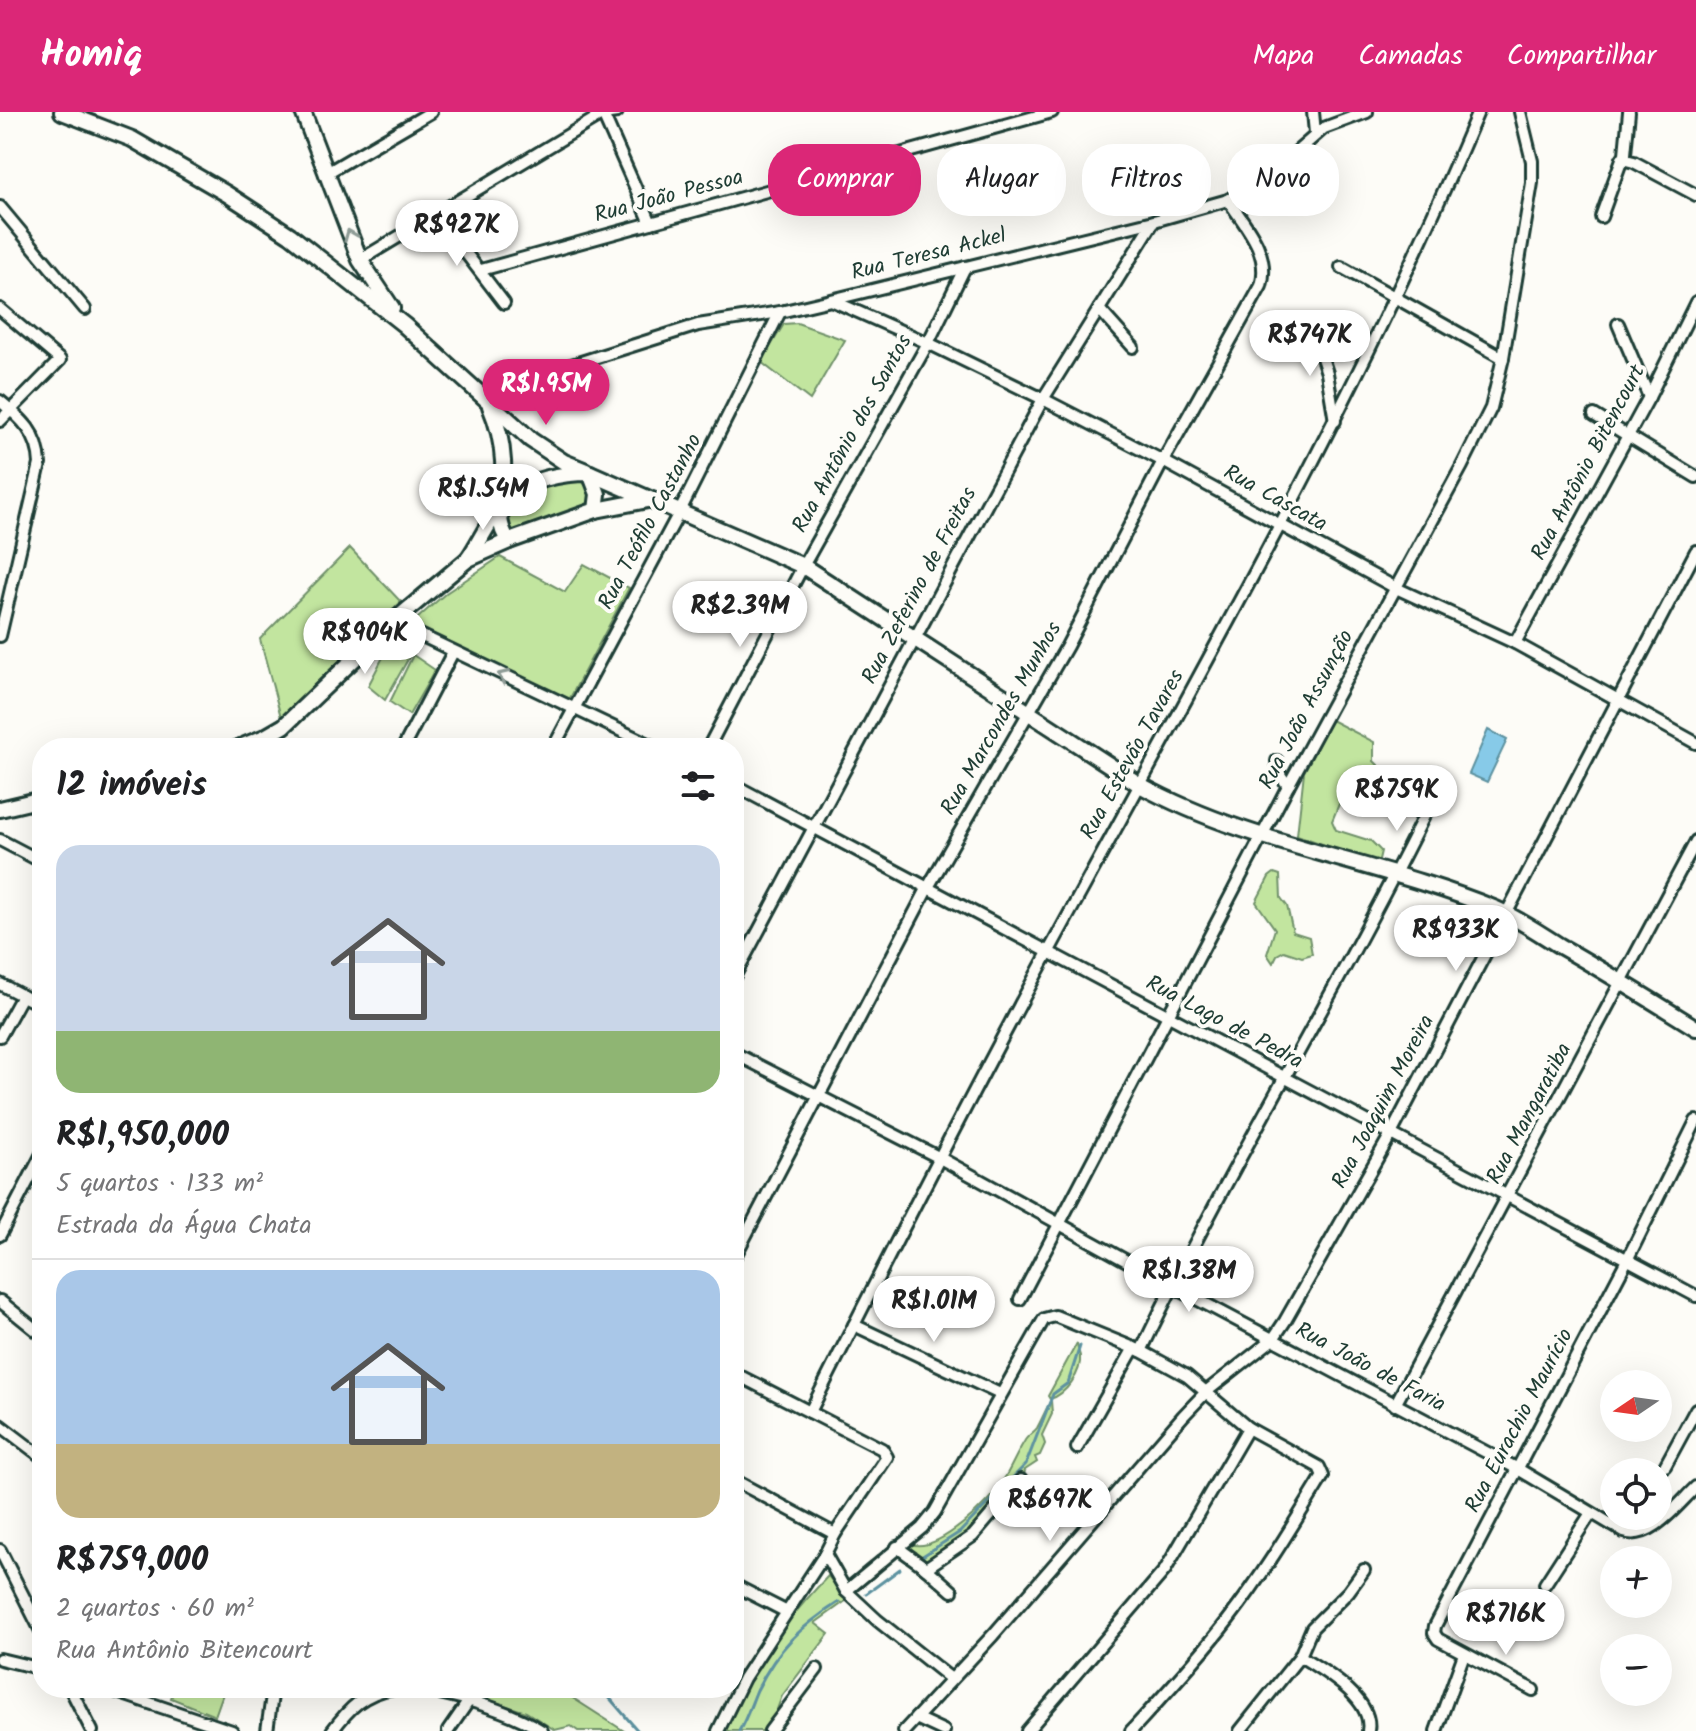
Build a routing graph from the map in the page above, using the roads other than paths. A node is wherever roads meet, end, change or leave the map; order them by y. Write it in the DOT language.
graph roads {
  1 [pos="62,112"];
  2 [pos="303,112"];
  3 [pos="431,112"];
  4 [pos="617,112"];
  5 [pos="1052,112"];
  6 [pos="1313,112"];
  7 [pos="1367,112"];
  8 [pos="1478,112"];
  9 [pos="1520,112"];
  10 [pos="1629,112"];
  11 [pos="602,113"];
  12 [pos="1315,133"];
  13 [pos="1303,144"];
  14 [pos="1622,159"];
  15 [pos="325,174"];
  16 [pos="1696,195"];
  17 [pos="1227,200"];
  18 [pos="0,207"];
  19 [pos="436,214"];
  20 [pos="1239,216"];
  21 [pos="1601,217"];
  22 [pos="1154,221"];
  23 [pos="651,223"];
  24 [pos="360,260"];
  25 [pos="965,267"];
  26 [pos="1341,267"];
  27 [pos="481,270"];
  28 [pos="1395,295"];
  29 [pos="831,300"];
  30 [pos="1696,302"];
  31 [pos="504,303"];
  32 [pos="0,309"];
  33 [pos="85,309"];
  34 [pos="1099,309"];
  35 [pos="780,312"];
  36 [pos="1618,324"];
  37 [pos="404,325"];
  38 [pos="1312,327"];
  39 [pos="928,343"];
  40 [pos="1133,347"];
  41 [pos="1503,358"];
  42 [pos="1649,397"];
  43 [pos="484,398"];
  44 [pos="1043,399"];
  45 [pos="0,401"];
  46 [pos="12,410"];
  47 [pos="1594,415"];
  48 [pos="0,421"];
  49 [pos="1335,421"];
  50 [pos="1626,435"];
  51 [pos="1163,461"];
  52 [pos="590,473"];
  53 [pos="1696,477"];
  54 [pos="648,499"];
  55 [pos="500,509"];
  56 [pos="596,510"];
  57 [pos="680,511"];
  58 [pos="1281,525"];
  59 [pos="509,541"];
  60 [pos="1696,551"];
  61 [pos="468,559"];
  62 [pos="803,566"];
  63 [pos="1396,588"];
  64 [pos="393,622"];
  65 [pos="0,636"];
  66 [pos="916,637"];
  67 [pos="1515,643"];
  68 [pos="453,652"];
  69 [pos="1617,700"];
  70 [pos="573,709"];
  71 [pos="1029,712"];
  72 [pos="263,738"];
  73 [pos="408,738"];
  74 [pos="558,738"];
  75 [pos="635,738"];
  76 [pos="713,738"];
  77 [pos="1696,743"];
  78 [pos="1277,761"];
  79 [pos="1140,785"];
  80 [pos="1288,786"];
  81 [pos="744,790"];
  82 [pos="32,801"];
  83 [pos="1429,806"];
  84 [pos="0,809"];
  85 [pos="815,827"];
  86 [pos="1262,837"];
  87 [pos="0,840"];
  88 [pos="1696,841"];
  89 [pos="32,857"];
  90 [pos="1397,873"];
  91 [pos="927,889"];
  92 [pos="1507,914"];
  93 [pos="1048,953"];
  94 [pos="744,958"];
  95 [pos="1622,982"];
  96 [pos="0,984"];
  97 [pos="22,996"];
  98 [pos="32,1001"];
  99 [pos="1169,1016"];
  100 [pos="1696,1028"];
  101 [pos="0,1036"];
  102 [pos="744,1058"];
  103 [pos="1286,1078"];
  104 [pos="820,1098"];
  105 [pos="1696,1121"];
  106 [pos="1391,1134"];
  107 [pos="940,1158"];
  108 [pos="32,1173"];
  109 [pos="1508,1197"];
  110 [pos="1060,1225"];
  111 [pos="0,1235"];
  112 [pos="744,1239"];
  113 [pos="1627,1260"];
  114 [pos="1172,1286"];
  115 [pos="1696,1296"];
  116 [pos="1020,1299"];
  117 [pos="0,1301"];
  118 [pos="854,1325"];
  119 [pos="32,1327"];
  120 [pos="1273,1339"];
  121 [pos="1137,1350"];
  122 [pos="744,1378"];
  123 [pos="1207,1391"];
  124 [pos="1000,1394"];
  125 [pos="1395,1405"];
  126 [pos="1696,1409"];
  127 [pos="810,1412"];
  128 [pos="0,1425"];
  129 [pos="1248,1428"];
  130 [pos="1077,1448"];
  131 [pos="32,1449"];
  132 [pos="1669,1458"];
  133 [pos="1518,1469"];
  134 [pos="1021,1480"];
  135 [pos="744,1485"];
  136 [pos="1696,1487"];
  137 [pos="1591,1513"];
  138 [pos="835,1534"];
  139 [pos="897,1547"];
  140 [pos="0,1550"];
  141 [pos="825,1554"];
  142 [pos="926,1568"];
  143 [pos="1364,1570"];
  144 [pos="1545,1584"];
  145 [pos="744,1590"];
  146 [pos="846,1591"];
  147 [pos="952,1591"];
  148 [pos="787,1612"];
  149 [pos="32,1613"];
  150 [pos="1464,1654"];
  151 [pos="1300,1656"];
  152 [pos="0,1659"];
  153 [pos="32,1667"];
  154 [pos="817,1669"];
  155 [pos="744,1678"];
  156 [pos="951,1679"];
  157 [pos="1533,1690"];
  158 [pos="75,1698"];
  159 [pos="135,1698"];
  160 [pos="272,1698"];
  161 [pos="364,1698"];
  162 [pos="461,1698"];
  163 [pos="734,1698"];
  164 [pos="468,1702"];
  165 [pos="916,1718"];
  166 [pos="92,1731"];
  167 [pos="232,1731"];
  168 [pos="267,1731"];
  169 [pos="332,1731"];
  170 [pos="448,1731"];
  171 [pos="542,1731"];
  172 [pos="718,1731"];
  173 [pos="770,1731"];
  174 [pos="904,1731"];
  175 [pos="944,1731"];
  176 [pos="1027,1731"];
  177 [pos="1131,1731"];
  178 [pos="1240,1731"];
  179 [pos="1368,1731"];
  180 [pos="1436,1731"];
  1 -- 37 [label="main road"];
  2 -- 15 [label="main road"];
  3 -- 15 [label="street"];
  4 -- 11 [label="street"];
  5 -- 23 [label="street, Rua João Pessoa"];
  6 -- 12 [label="street"];
  7 -- 12 [label="street, Rua Teresa Ackel"];
  8 -- 28 [label="street, Rua Estevão Tavares"];
  9 -- 41 [label="street, Rua João Assunção"];
  10 -- 14 [label="street"];
  11 -- 19 [label="street"];
  11 -- 23 [label="street"];
  12 -- 13 [label="street, Rua Teresa Ackel"];
  14 -- 16 [label="street"];
  14 -- 21 [label="street"];
  24 -- 15 [label="main road, one-way"];
  17 -- 22 [label="street, Rua Teresa Ackel"];
  18 -- 33 [label="street"];
  19 -- 24 [label="street"];
  19 -- 27 [label="street"];
  20 -- 51 [label="street, Rua Marcondes Munhos"];
  22 -- 25 [label="street, Rua Teresa Ackel"];
  22 -- 34 [label="street, Rua Zeferino de Freitas"];
  23 -- 27 [label="street, Rua João Pessoa"];
  24 -- 37 [label="main road"];
  25 -- 29 [label="street, Rua Teresa Ackel"];
  25 -- 39 [label="street, Rua Antônio dos Santos"];
  26 -- 28 [label="street"];
  27 -- 31 [label="street"];
  28 -- 41 [label="street"];
  28 -- 49 [label="street, Rua Estevão Tavares"];
  29 -- 35 [label="street, Rua Teresa Ackel"];
  29 -- 39 [label="street, Rua Cascata"];
  30 -- 42 [label="street, Rua Antônio Bitencourt"];
  32 -- 46 [label="street"];
  34 -- 40 [label="street"];
  34 -- 44 [label="street, Rua Zeferino de Freitas"];
  35 -- 43 [label="street, Rua Teresa Ackel"];
  35 -- 57 [label="street, Rua Teófilo Castanho"];
  36 -- 42 [label="street"];
  37 -- 43 [label="main road"];
  38 -- 49 [label="street"];
  39 -- 44 [label="street, Rua Cascata"];
  39 -- 62 [label="street, Rua Antônio dos Santos"];
  41 -- 63 [label="street, Rua João Assunção"];
  42 -- 50 [label="street, Rua Antônio Bitencourt"];
  43 -- 52 [label="main road"];
  43 -- 55 [label="main road"];
  44 -- 51 [label="street, Rua Cascata"];
  44 -- 66 [label="street, Rua Zeferino de Freitas"];
  45 -- 46 [label="street"];
  46 -- 48 [label="street"];
  46 -- 65 [label="street"];
  47 -- 50 [label="street"];
  49 -- 58 [label="street, Rua Estevão Tavares"];
  50 -- 53 [label="street"];
  50 -- 67 [label="street, Rua Antônio Bitencourt"];
  51 -- 58 [label="street, Rua Cascata"];
  51 -- 71 [label="street, Rua Marcondes Munhos"];
  52 -- 54 [label="main road"];
  52 -- 55 [label="main road"];
  52 -- 56 [label="main road"];
  54 -- 56 [label="main road"];
  54 -- 57 [label="main road"];
  55 -- 59 [label="main road"];
  55 -- 61 [label="main road"];
  56 -- 59 [label="main road"];
  57 -- 62 [label="main road"];
  57 -- 70 [label="street, Rua Teófilo Castanho"];
  58 -- 63 [label="street, Rua Cascata"];
  58 -- 79 [label="street, Rua Estevão Tavares"];
  59 -- 61 [label="main road"];
  60 -- 69 [label="street, Rua Joaquim Moreira"];
  61 -- 64 [label="main road"];
  62 -- 66 [label="main road"];
  62 -- 76 [label="street, Rua Antônio dos Santos"];
  63 -- 67 [label="street, Rua Cascata"];
  63 -- 80 [label="street, Rua João Assunção"];
  64 -- 68 [label="street"];
  64 -- 72 [label="main road"];
  66 -- 71 [label="main road"];
  66 -- 85 [label="street, Rua Zeferino de Freitas"];
  67 -- 69 [label="street, Rua Cascata"];
  70 -- 68 [label="street, one-way"];
  68 -- 73 [label="street"];
  69 -- 77 [label="street, Rua Cascata"];
  69 -- 92 [label="street, Rua Joaquim Moreira"];
  70 -- 74 [label="street, Rua Teófilo Castanho"];
  70 -- 75 [label="street"];
  71 -- 79 [label="main road"];
  71 -- 91 [label="street, Rua Marcondes Munhos"];
  78 -- 80 [label="street"];
  79 -- 86 [label="main road"];
  79 -- 93 [label="street, Rua Estevão Tavares"];
  80 -- 86 [label="street, Rua João Assunção"];
  81 -- 85 [label="street, Rua Lago de Pedra"];
  82 -- 84 [label="main road"];
  83 -- 90 [label="street"];
  85 -- 91 [label="street, Rua Lago de Pedra"];
  85 -- 94 [label="street, Rua Zeferino de Freitas"];
  86 -- 90 [label="main road"];
  86 -- 99 [label="street, Rua João Assunção"];
  87 -- 89 [label="street"];
  88 -- 95 [label="street, Rua Mangaratiba"];
  90 -- 92 [label="main road"];
  90 -- 103 [label="street"];
  91 -- 93 [label="street, Rua Lago de Pedra"];
  91 -- 104 [label="street, Rua Marcondes Munhos"];
  92 -- 95 [label="main road"];
  92 -- 106 [label="street, Rua Joaquim Moreira"];
  93 -- 99 [label="street, Rua Lago de Pedra"];
  93 -- 107 [label="street, Rua Estevão Tavares"];
  95 -- 100 [label="main road"];
  95 -- 109 [label="street, Rua Mangaratiba"];
  96 -- 97 [label="street"];
  97 -- 98 [label="street"];
  97 -- 101 [label="street"];
  99 -- 103 [label="street, Rua Lago de Pedra"];
  99 -- 110 [label="street, Rua João Assunção"];
  102 -- 104 [label="street, Rua João de Faria"];
  103 -- 106 [label="street, Rua Lago de Pedra"];
  103 -- 114 [label="street"];
  104 -- 107 [label="street, Rua João de Faria"];
  104 -- 112 [label="street, Rua Marcondes Munhos"];
  105 -- 113 [label="street, Rua Eurachio Maurício"];
  106 -- 109 [label="street, Rua Lago de Pedra"];
  106 -- 120 [label="street, Rua Joaquim Moreira"];
  107 -- 110 [label="street, Rua João de Faria"];
  107 -- 118 [label="street, Rua Estevão Tavares"];
  108 -- 111 [label="street"];
  109 -- 113 [label="street, Rua Lago de Pedra"];
  109 -- 125 [label="street, Rua Mangaratiba"];
  110 -- 114 [label="street, Rua João de Faria"];
  110 -- 116 [label="street, Rua João Assunção"];
  113 -- 115 [label="street, Rua Lago de Pedra"];
  113 -- 133 [label="street, Rua Eurachio Maurício"];
  114 -- 120 [label="street, Rua João de Faria"];
  114 -- 121 [label="street"];
  117 -- 119 [label="street"];
  118 -- 124 [label="street"];
  118 -- 127 [label="street, Rua Estevão Tavares"];
  120 -- 123 [label="street, Rua Joaquim Moreira"];
  120 -- 125 [label="street, Rua João de Faria"];
  121 -- 123 [label="street"];
  121 -- 124 [label="street"];
  121 -- 130 [label="street"];
  122 -- 127 [label="street"];
  123 -- 129 [label="street"];
  123 -- 156 [label="street, Rua Joaquim Moreira"];
  124 -- 139 [label="street"];
  125 -- 133 [label="street, Rua João de Faria"];
  126 -- 132 [label="street"];
  127 -- 138 [label="street"];
  128 -- 131 [label="street"];
  129 -- 176 [label="street"];
  129 -- 177 [label="street"];
  133 -- 137 [label="street, Rua João de Faria"];
  133 -- 150 [label="street, Rua Eurachio Maurício"];
  134 -- 142 [label="street"];
  135 -- 138 [label="street"];
  136 -- 137 [label="street, Rua João de Faria"];
  137 -- 144 [label="street"];
  138 -- 141 [label="street"];
  139 -- 142 [label="street"];
  139 -- 146 [label="street"];
  140 -- 149 [label="street"];
  141 -- 146 [label="street"];
  141 -- 148 [label="street"];
  142 -- 147 [label="street"];
  143 -- 151 [label="street"];
  145 -- 148 [label="street"];
  146 -- 156 [label="street"];
  148 -- 155 [label="street"];
  150 -- 157 [label="street, Rua Eurachio Maurício"];
  150 -- 180 [label="street"];
  151 -- 178 [label="street"];
  151 -- 179 [label="street"];
  152 -- 153 [label="street"];
  154 -- 173 [label="street"];
  156 -- 165 [label="street, Rua Joaquim Moreira"];
  158 -- 166 [label="street"];
  159 -- 167 [label="street"];
  160 -- 168 [label="street"];
  161 -- 169 [label="street"];
  162 -- 164 [label="street"];
  163 -- 172 [label="street"];
  164 -- 170 [label="street"];
  164 -- 171 [label="street"];
  165 -- 174 [label="street, Rua Joaquim Moreira"];
  165 -- 175 [label="street"];
}
